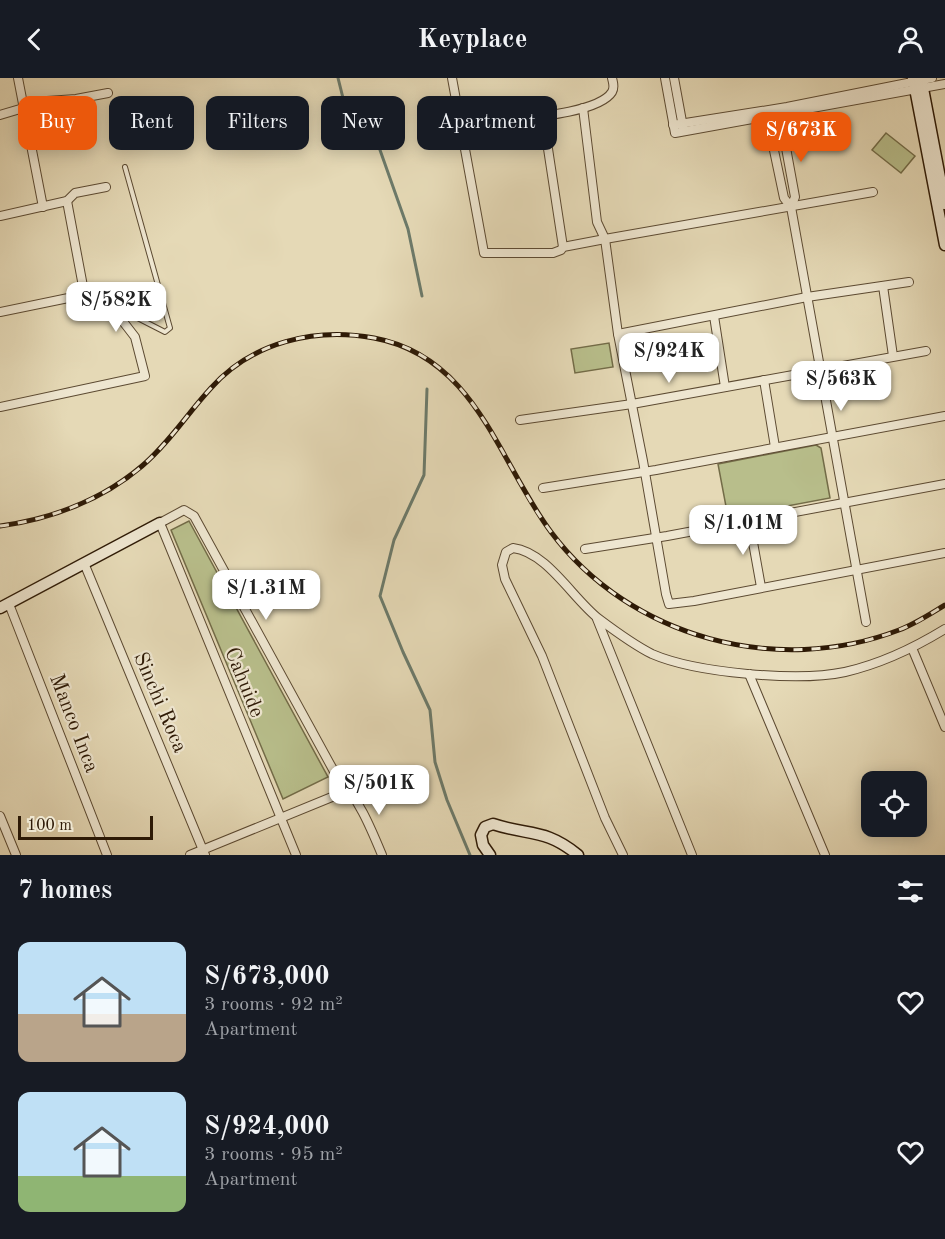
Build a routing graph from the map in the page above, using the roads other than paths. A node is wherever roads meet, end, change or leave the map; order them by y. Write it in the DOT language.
graph roads {
  1 [pos="18,78"];
  2 [pos="452,78"];
  3 [pos="612,78"];
  4 [pos="665,78"];
  5 [pos="674,78"];
  6 [pos="920,82"];
  7 [pos="945,84"];
  8 [pos="108,93"];
  9 [pos="21,96"];
  10 [pos="92,96"];
  11 [pos="583,108"];
  12 [pos="18,110"];
  13 [pos="557,113"];
  14 [pos="0,115"];
  15 [pos="780,115"];
  16 [pos="767,117"];
  17 [pos="683,127"];
  18 [pos="31,150"];
  19 [pos="548,150"];
  20 [pos="125,167"];
  21 [pos="939,175"];
  22 [pos="106,187"];
  23 [pos="873,192"];
  24 [pos="67,201"];
  25 [pos="945,204"];
  26 [pos="43,207"];
  27 [pos="791,207"];
  28 [pos="0,216"];
  29 [pos="605,239"];
  30 [pos="945,245"];
  31 [pos="563,247"];
  32 [pos="909,282"];
  33 [pos="883,286"];
  34 [pos="85,297"];
  35 [pos="807,297"];
  36 [pos="106,306"];
  37 [pos="0,312"];
  38 [pos="714,316"];
  39 [pos="618,334"];
  40 [pos="926,351"];
  41 [pos="893,356"];
  42 [pos="820,370"];
  43 [pos="764,380"];
  44 [pos="725,387"];
  45 [pos="633,404"];
  46 [pos="0,407"];
  47 [pos="945,416"];
  48 [pos="520,420"];
  49 [pos="833,436"];
  50 [pos="776,447"];
  51 [pos="645,472"];
  52 [pos="945,483"];
  53 [pos="543,488"];
  54 [pos="844,501"];
  55 [pos="749,520"];
  56 [pos="160,523"];
  57 [pos="656,538"];
  58 [pos="585,549"];
  59 [pos="945,553"];
  60 [pos="84,563"];
  61 [pos="857,570"];
  62 [pos="762,587"];
  63 [pos="4,606"];
  64 [pos="597,617"];
  65 [pos="866,622"];
  66 [pos="945,629"];
  67 [pos="912,648"];
  68 [pos="749,674"];
  69 [pos="945,727"];
  70 [pos="350,790"];
  71 [pos="0,816"];
  72 [pos="281,816"];
  73 [pos="204,852"];
  74 [pos="16,855"];
  75 [pos="107,855"];
  76 [pos="190,855"];
  77 [pos="296,855"];
  78 [pos="382,855"];
  79 [pos="490,855"];
  80 [pos="578,855"];
  81 [pos="623,855"];
  82 [pos="692,855"];
  83 [pos="825,855"];
  1 -- 9 [label="street"];
  2 -- 31 [label="street"];
  3 -- 11 [label="street"];
  4 -- 17 [label="street"];
  5 -- 17 [label="street"];
  6 -- 7 [label="street"];
  6 -- 15 [label="street"];
  6 -- 17 [label="street"];
  6 -- 21 [label="street"];
  8 -- 10 [label="street"];
  11 -- 13 [label="street"];
  11 -- 29 [label="street"];
  12 -- 14 [label="street"];
  15 -- 16 [label="street"];
  15 -- 27 [label="street"];
  16 -- 17 [label="street"];
  16 -- 27 [label="street"];
  18 -- 26 [label="street"];
  19 -- 31 [label="street"];
  20 -- 36 [label="lane"];
  21 -- 25 [label="street"];
  21 -- 30 [label="street"];
  22 -- 24 [label="street"];
  23 -- 27 [label="street"];
  24 -- 26 [label="street"];
  24 -- 34 [label="street"];
  26 -- 28 [label="street"];
  27 -- 29 [label="street"];
  27 -- 35 [label="street"];
  29 -- 31 [label="street"];
  29 -- 39 [label="street"];
  32 -- 33 [label="street"];
  33 -- 35 [label="street"];
  33 -- 41 [label="street"];
  34 -- 36 [label="street"];
  34 -- 37 [label="street"];
  35 -- 38 [label="street"];
  35 -- 42 [label="street"];
  36 -- 46 [label="street"];
  38 -- 39 [label="street"];
  38 -- 44 [label="street"];
  39 -- 45 [label="street"];
  40 -- 41 [label="street"];
  41 -- 42 [label="street"];
  42 -- 43 [label="street"];
  42 -- 49 [label="street"];
  43 -- 44 [label="street"];
  43 -- 50 [label="street"];
  44 -- 45 [label="street"];
  45 -- 48 [label="street"];
  45 -- 51 [label="street"];
  47 -- 49 [label="street"];
  49 -- 50 [label="street"];
  49 -- 54 [label="street"];
  50 -- 51 [label="street"];
  51 -- 53 [label="street"];
  51 -- 57 [label="street"];
  52 -- 54 [label="street"];
  54 -- 55 [label="street"];
  54 -- 61 [label="street"];
  55 -- 57 [label="street"];
  55 -- 62 [label="street"];
  56 -- 60 [label="street"];
  56 -- 70 [label="street"];
  56 -- 72 [label="street, Cahuide"];
  57 -- 58 [label="street"];
  57 -- 62 [label="street"];
  59 -- 61 [label="street"];
  60 -- 63 [label="street"];
  60 -- 73 [label="street, Sinchi Roca"];
  61 -- 62 [label="street"];
  61 -- 65 [label="street"];
  63 -- 75 [label="street, Manco Inca"];
  64 -- 68 [label="street"];
  64 -- 81 [label="street"];
  64 -- 82 [label="street"];
  66 -- 67 [label="street"];
  67 -- 68 [label="street"];
  67 -- 69 [label="street"];
  68 -- 83 [label="street"];
  70 -- 72 [label="street"];
  70 -- 78 [label="street"];
  71 -- 74 [label="street"];
  72 -- 73 [label="street"];
  72 -- 77 [label="street, Cahuide"];
  73 -- 76 [label="street"];
  79 -- 80 [label="street"];
}
